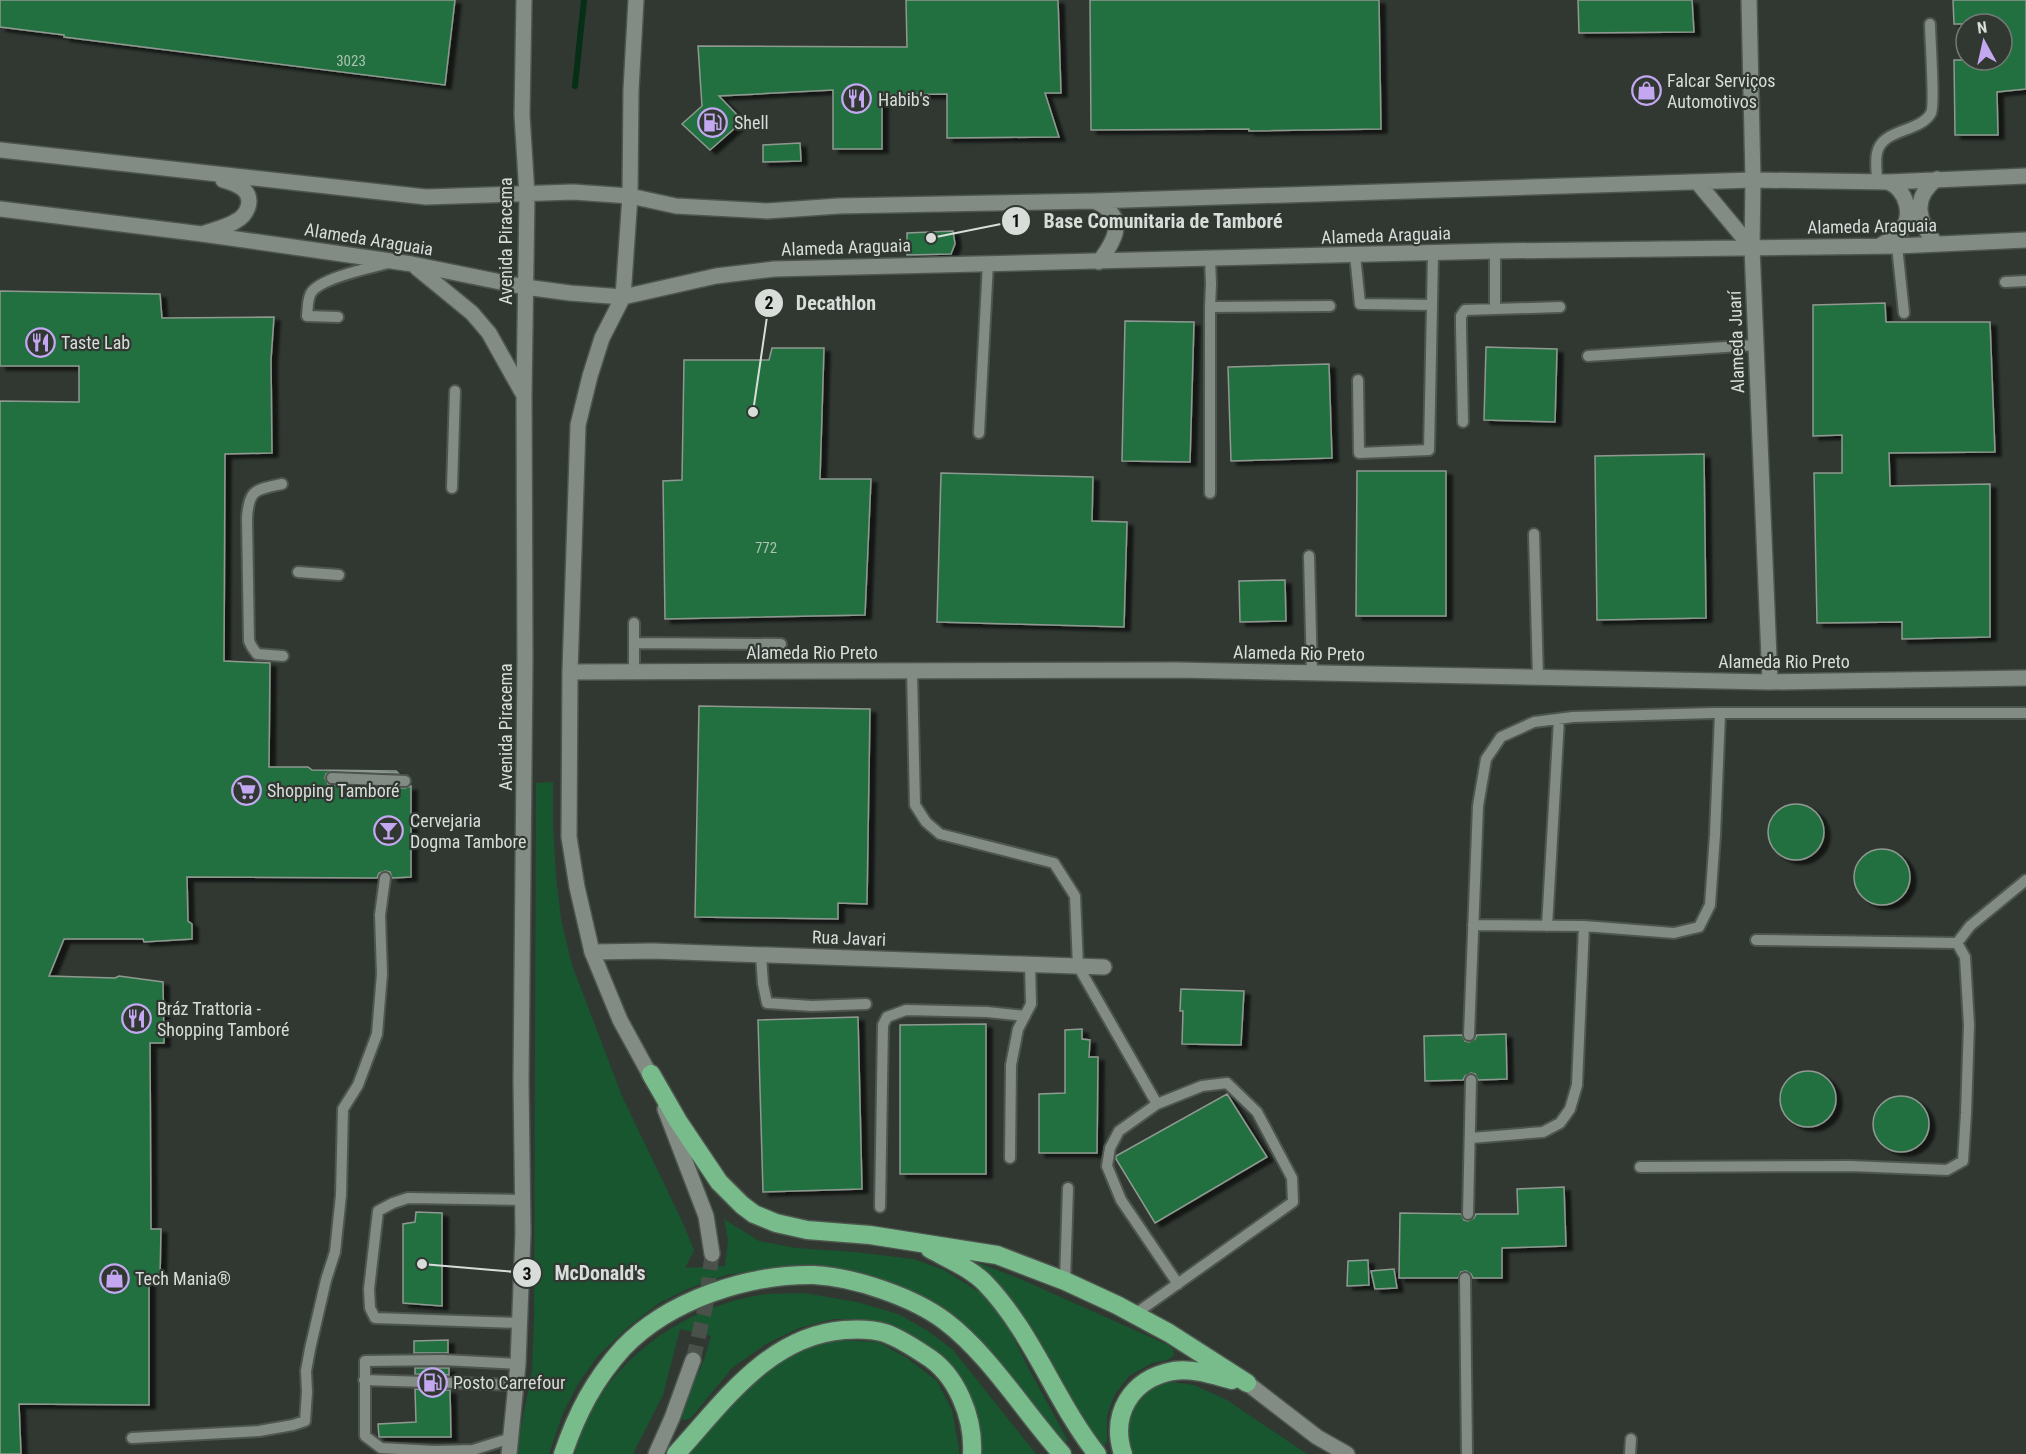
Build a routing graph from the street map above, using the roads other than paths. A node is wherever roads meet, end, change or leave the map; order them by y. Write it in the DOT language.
graph roads {
  1 [pos="524,0"];
  2 [pos="636,0"];
  3 [pos="1749,0"];
  4 [pos="1930,24"];
  5 [pos="0,150"];
  6 [pos="206,174"];
  7 [pos="2026,176"];
  8 [pos="1937,179"];
  9 [pos="1753,180"];
  10 [pos="1697,182"];
  11 [pos="1883,182"];
  12 [pos="526,195"];
  13 [pos="630,196"];
  14 [pos="1094,201"];
  15 [pos="0,209"];
  16 [pos="202,234"];
  17 [pos="2026,240"];
  18 [pos="1936,244"];
  19 [pos="1879,246"];
  20 [pos="1897,246"];
  21 [pos="1752,248"];
  22 [pos="1495,251"];
  23 [pos="1433,253"];
  24 [pos="1355,255"];
  25 [pos="1210,259"];
  26 [pos="392,262"];
  27 [pos="1099,262"];
  28 [pos="988,263"];
  29 [pos="412,264"];
  30 [pos="2026,281"];
  31 [pos="2005,282"];
  32 [pos="525,287"];
  33 [pos="624,297"];
  34 [pos="1432,305"];
  35 [pos="1330,306"];
  36 [pos="1210,307"];
  37 [pos="1560,307"];
  38 [pos="1495,308"];
  39 [pos="1904,313"];
  40 [pos="338,316"];
  41 [pos="1756,345"];
  42 [pos="1587,356"];
  43 [pos="1358,380"];
  44 [pos="455,391"];
  45 [pos="524,394"];
  46 [pos="1463,422"];
  47 [pos="979,433"];
  48 [pos="282,484"];
  49 [pos="452,488"];
  50 [pos="1210,494"];
  51 [pos="1534,534"];
  52 [pos="1309,556"];
  53 [pos="298,572"];
  54 [pos="339,575"];
  55 [pos="634,623"];
  56 [pos="634,643"];
  57 [pos="781,644"];
  58 [pos="283,656"];
  59 [pos="912,671"];
  60 [pos="570,672"];
  61 [pos="633,672"];
  62 [pos="1312,673"];
  63 [pos="1538,677"];
  64 [pos="2026,678"];
  65 [pos="1770,682"];
  66 [pos="2026,713"];
  67 [pos="1720,714"];
  68 [pos="1559,719"];
  69 [pos="332,778"];
  70 [pos="405,781"];
  71 [pos="385,878"];
  72 [pos="2026,880"];
  73 [pos="1473,925"];
  74 [pos="1547,926"];
  75 [pos="1584,926"];
  76 [pos="1756,940"];
  77 [pos="1956,943"];
  78 [pos="592,952"];
  79 [pos="761,955"];
  80 [pos="1030,964"];
  81 [pos="1078,966"];
  82 [pos="1104,967"];
  83 [pos="866,1004"];
  84 [pos="1025,1016"];
  85 [pos="1470,1035"];
  86 [pos="651,1074"];
  87 [pos="1471,1080"];
  88 [pos="1157,1104"];
  89 [pos="1471,1138"];
  90 [pos="1010,1158"];
  91 [pos="1640,1167"];
  92 [pos="1068,1188"];
  93 [pos="522,1200"];
  94 [pos="880,1207"];
  95 [pos="1468,1214"];
  96 [pos="918,1242"];
  97 [pos="712,1254"];
  98 [pos="1465,1278"];
  99 [pos="1065,1281"];
  100 [pos="1178,1284"];
  101 [pos="1135,1314"];
  102 [pos="519,1323"];
  103 [pos="693,1360"];
  104 [pos="518,1364"];
  105 [pos="364,1380"];
  106 [pos="1247,1383"];
  107 [pos="516,1385"];
  108 [pos="132,1438"];
  109 [pos="1631,1439"];
  110 [pos="510,1446"];
  111 [pos="563,1454"];
  112 [pos="656,1454"];
  113 [pos="676,1454"];
  114 [pos="972,1454"];
  115 [pos="1062,1454"];
  116 [pos="1097,1454"];
  117 [pos="1124,1454"];
  118 [pos="1347,1454"];
  119 [pos="1467,1454"];
  120 [pos="1630,1454"];
  1 -- 12 [label="street, Avenida Piracema"];
  2 -- 13 [label="street"];
  3 -- 9 [label="street, Alameda Juarí"];
  4 -- 11 [label="lane"];
  5 -- 6 [label="street"];
  6 -- 12 [label="street"];
  6 -- 16 [label="street"];
  7 -- 8 [label="street"];
  8 -- 11 [label="street"];
  8 -- 18 [label="street"];
  9 -- 10 [label="street"];
  9 -- 11 [label="street"];
  9 -- 21 [label="street, Alameda Juarí"];
  10 -- 14 [label="street"];
  10 -- 21 [label="street"];
  11 -- 19 [label="street"];
  12 -- 13 [label="street"];
  12 -- 32 [label="street, Avenida Piracema"];
  13 -- 14 [label="street"];
  13 -- 33 [label="street"];
  14 -- 27 [label="street"];
  15 -- 16 [label="street, Alameda Araguaia"];
  16 -- 26 [label="street, Alameda Araguaia"];
  17 -- 18 [label="street, Alameda Araguaia"];
  18 -- 20 [label="street, Alameda Araguaia"];
  19 -- 20 [label="street, Alameda Araguaia"];
  19 -- 21 [label="street, Alameda Araguaia"];
  20 -- 39 [label="lane"];
  21 -- 22 [label="street, Alameda Araguaia"];
  21 -- 41 [label="street, Alameda Juarí"];
  22 -- 23 [label="street, Alameda Araguaia"];
  22 -- 38 [label="lane"];
  23 -- 24 [label="street, Alameda Araguaia"];
  23 -- 34 [label="lane"];
  24 -- 25 [label="street, Alameda Araguaia"];
  24 -- 34 [label="lane"];
  25 -- 27 [label="street, Alameda Araguaia"];
  25 -- 36 [label="lane"];
  26 -- 29 [label="street, Alameda Araguaia"];
  26 -- 40 [label="lane"];
  27 -- 28 [label="street, Alameda Araguaia"];
  28 -- 33 [label="street, Alameda Araguaia"];
  28 -- 47 [label="lane"];
  29 -- 32 [label="street, Alameda Araguaia"];
  29 -- 45 [label="street"];
  30 -- 31 [label="lane"];
  32 -- 33 [label="street, Alameda Araguaia"];
  32 -- 45 [label="street, Avenida Piracema"];
  33 -- 60 [label="street"];
  34 -- 43 [label="lane"];
  35 -- 36 [label="lane"];
  36 -- 50 [label="lane"];
  37 -- 38 [label="lane"];
  38 -- 46 [label="lane"];
  41 -- 42 [label="lane"];
  41 -- 65 [label="street, Alameda Juarí"];
  44 -- 49 [label="lane"];
  45 -- 93 [label="street, Avenida Piracema"];
  48 -- 58 [label="lane"];
  51 -- 63 [label="lane"];
  52 -- 62 [label="lane"];
  53 -- 54 [label="lane"];
  55 -- 56 [label="lane"];
  56 -- 57 [label="lane"];
  56 -- 61 [label="lane"];
  59 -- 61 [label="street, Alameda Rio Preto"];
  59 -- 62 [label="street, Alameda Rio Preto"];
  59 -- 81 [label="lane"];
  60 -- 61 [label="street, Alameda Rio Preto"];
  60 -- 78 [label="street"];
  62 -- 63 [label="street, Alameda Rio Preto"];
  63 -- 65 [label="street, Alameda Rio Preto"];
  64 -- 65 [label="street, Alameda Rio Preto"];
  66 -- 67 [label="lane"];
  67 -- 68 [label="lane"];
  67 -- 75 [label="lane"];
  68 -- 73 [label="lane"];
  68 -- 74 [label="lane"];
  69 -- 70 [label="lane"];
  71 -- 108 [label="lane"];
  72 -- 77 [label="lane"];
  73 -- 74 [label="lane"];
  73 -- 85 [label="lane"];
  74 -- 75 [label="lane"];
  75 -- 89 [label="lane"];
  76 -- 77 [label="lane"];
  77 -- 91 [label="lane"];
  78 -- 79 [label="street, Rua Javari"];
  78 -- 86 [label="street"];
  79 -- 80 [label="street, Rua Javari"];
  79 -- 83 [label="lane"];
  80 -- 81 [label="street, Rua Javari"];
  80 -- 84 [label="lane"];
  81 -- 82 [label="street, Rua Javari"];
  81 -- 88 [label="lane"];
  84 -- 90 [label="lane"];
  84 -- 94 [label="lane"];
  86 -- 96 [label="highway"];
  86 -- 97 [label="street"];
  87 -- 89 [label="lane"];
  88 -- 100 [label="lane"];
  88 -- 100 [label="lane"];
  89 -- 95 [label="lane"];
  92 -- 99 [label="lane"];
  93 -- 102 [label="street, Avenida Piracema"];
  93 -- 102 [label="lane"];
  96 -- 99 [label="highway"];
  96 -- 116 [label="highway"];
  98 -- 119 [label="lane"];
  99 -- 101 [label="highway"];
  100 -- 101 [label="lane"];
  101 -- 106 [label="highway"];
  102 -- 104 [label="street, Avenida Piracema"];
  103 -- 112 [label="street"];
  104 -- 105 [label="lane"];
  104 -- 107 [label="street, Avenida Piracema"];
  105 -- 107 [label="lane"];
  105 -- 110 [label="lane"];
  106 -- 117 [label="highway"];
  106 -- 118 [label="street"];
  107 -- 110 [label="street, Avenida Piracema"];
  109 -- 120 [label="lane"];
  111 -- 115 [label="highway"];
  113 -- 114 [label="highway"];
}
